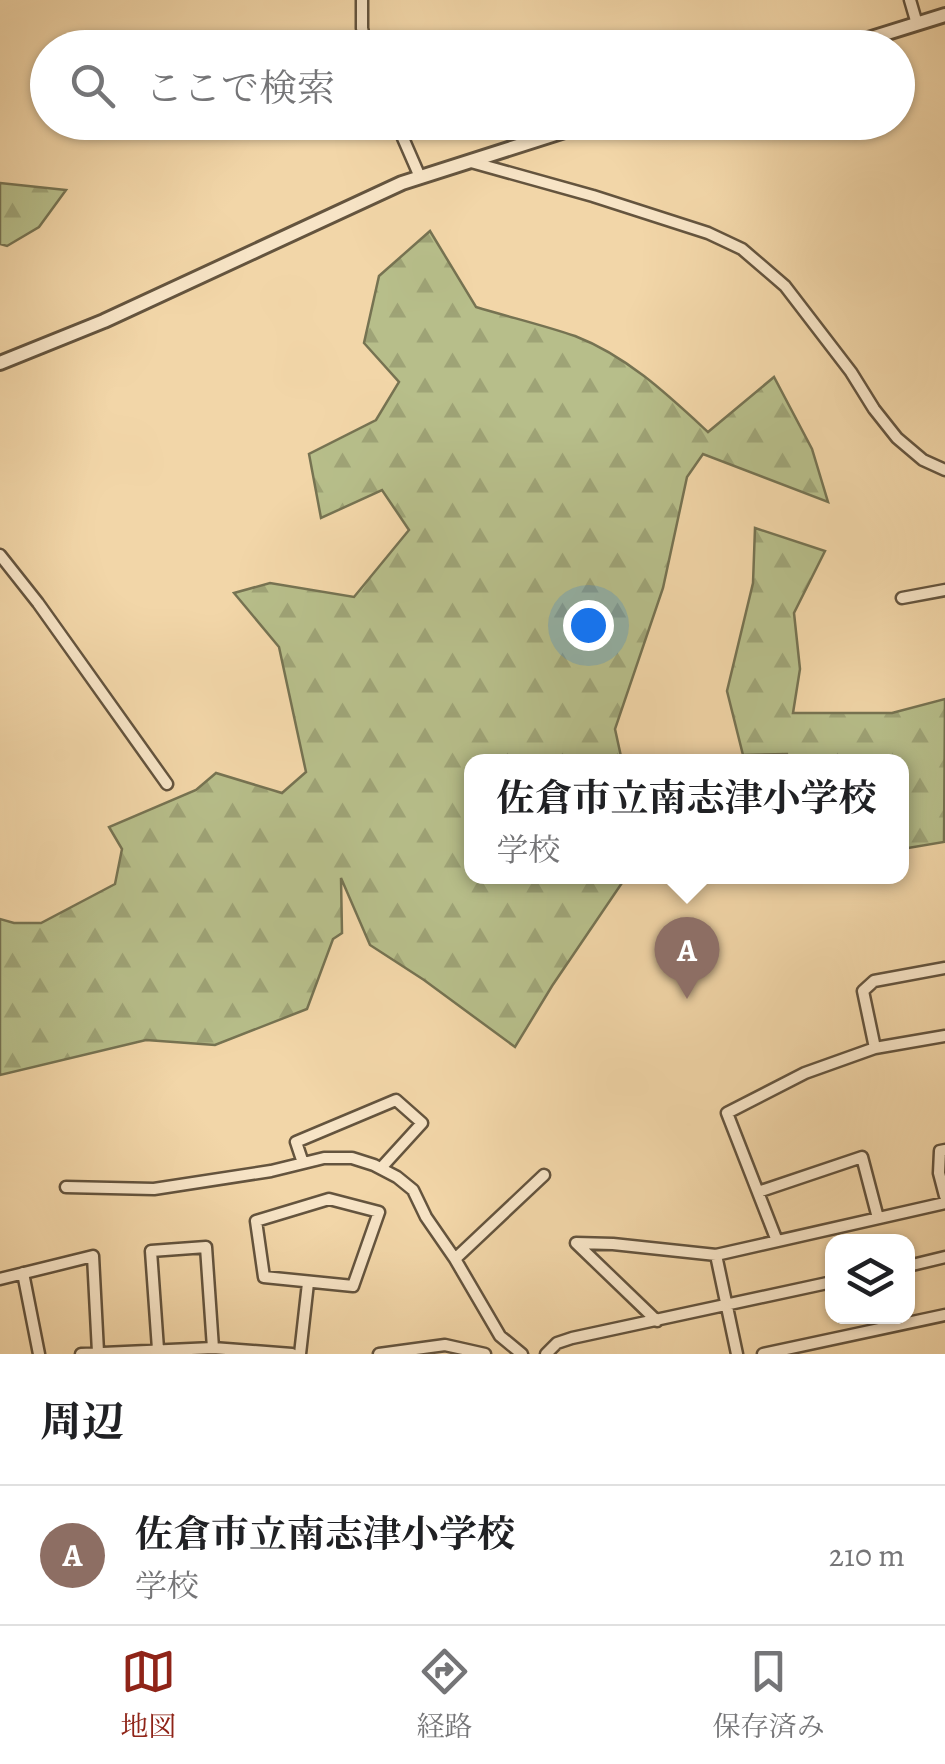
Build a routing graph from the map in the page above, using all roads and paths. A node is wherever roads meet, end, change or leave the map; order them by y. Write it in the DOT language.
graph roads {
  1 [pos="362,0"];
  2 [pos="910,0"];
  3 [pos="945,15"];
  4 [pos="917,24"];
  5 [pos="362,30"];
  6 [pos="898,30"];
  7 [pos="404,140"];
  8 [pos="535,140"];
  9 [pos="468,161"];
  10 [pos="420,176"];
  11 [pos="0,363"];
  12 [pos="945,470"];
  13 [pos="0,555"];
  14 [pos="945,590"];
  15 [pos="902,598"];
  16 [pos="167,784"];
  17 [pos="945,968"];
  18 [pos="945,1036"];
  19 [pos="876,1048"];
  20 [pos="945,1150"];
  21 [pos="303,1163"];
  22 [pos="381,1168"];
  23 [pos="544,1175"];
  24 [pos="66,1188"];
  25 [pos="758,1192"];
  26 [pos="945,1200"];
  27 [pos="878,1218"];
  28 [pos="777,1241"];
  29 [pos="716,1255"];
  30 [pos="455,1258"];
  31 [pos="945,1258"];
  32 [pos="915,1264"];
  33 [pos="24,1272"];
  34 [pos="0,1279"];
  35 [pos="308,1283"];
  36 [pos="825,1283"];
  37 [pos="727,1304"];
  38 [pos="945,1316"];
  39 [pos="657,1321"];
  40 [pos="212,1348"];
  41 [pos="158,1349"];
  42 [pos="98,1352"];
  43 [pos="419,1352"];
  44 [pos="39,1354"];
  45 [pos="81,1354"];
  46 [pos="296,1354"];
  47 [pos="378,1354"];
  48 [pos="482,1354"];
  49 [pos="522,1354"];
  50 [pos="546,1354"];
  51 [pos="738,1354"];
  52 [pos="763,1354"];
  1 -- 5 [label="street"];
  2 -- 4 [label="street"];
  3 -- 4 [label="street"];
  4 -- 6 [label="street"];
  7 -- 10 [label="street"];
  8 -- 9 [label="street"];
  9 -- 10 [label="street"];
  9 -- 12 [label="street"];
  10 -- 11 [label="street"];
  13 -- 16 [label="street"];
  14 -- 15 [label="street"];
  17 -- 19 [label="street"];
  18 -- 19 [label="street"];
  19 -- 25 [label="street"];
  20 -- 26 [label="street"];
  21 -- 22 [label="street"];
  21 -- 22 [label="street"];
  21 -- 24 [label="street"];
  22 -- 30 [label="street"];
  23 -- 30 [label="street"];
  25 -- 27 [label="street"];
  25 -- 28 [label="street"];
  26 -- 27 [label="street"];
  27 -- 28 [label="street"];
  28 -- 29 [label="street"];
  29 -- 37 [label="street"];
  29 -- 39 [label="street"];
  30 -- 49 [label="street"];
  31 -- 32 [label="street"];
  33 -- 34 [label="street"];
  33 -- 42 [label="street"];
  33 -- 44 [label="street"];
  35 -- 35 [label="street"];
  35 -- 46 [label="street"];
  36 -- 37 [label="street"];
  37 -- 39 [label="street"];
  37 -- 51 [label="street"];
  38 -- 52 [label="street"];
  39 -- 50 [label="street"];
  40 -- 41 [label="street"];
  40 -- 41 [label="street"];
  40 -- 46 [label="street"];
  41 -- 42 [label="street"];
  42 -- 45 [label="street"];
  43 -- 47 [label="street"];
  43 -- 48 [label="street"];
}
